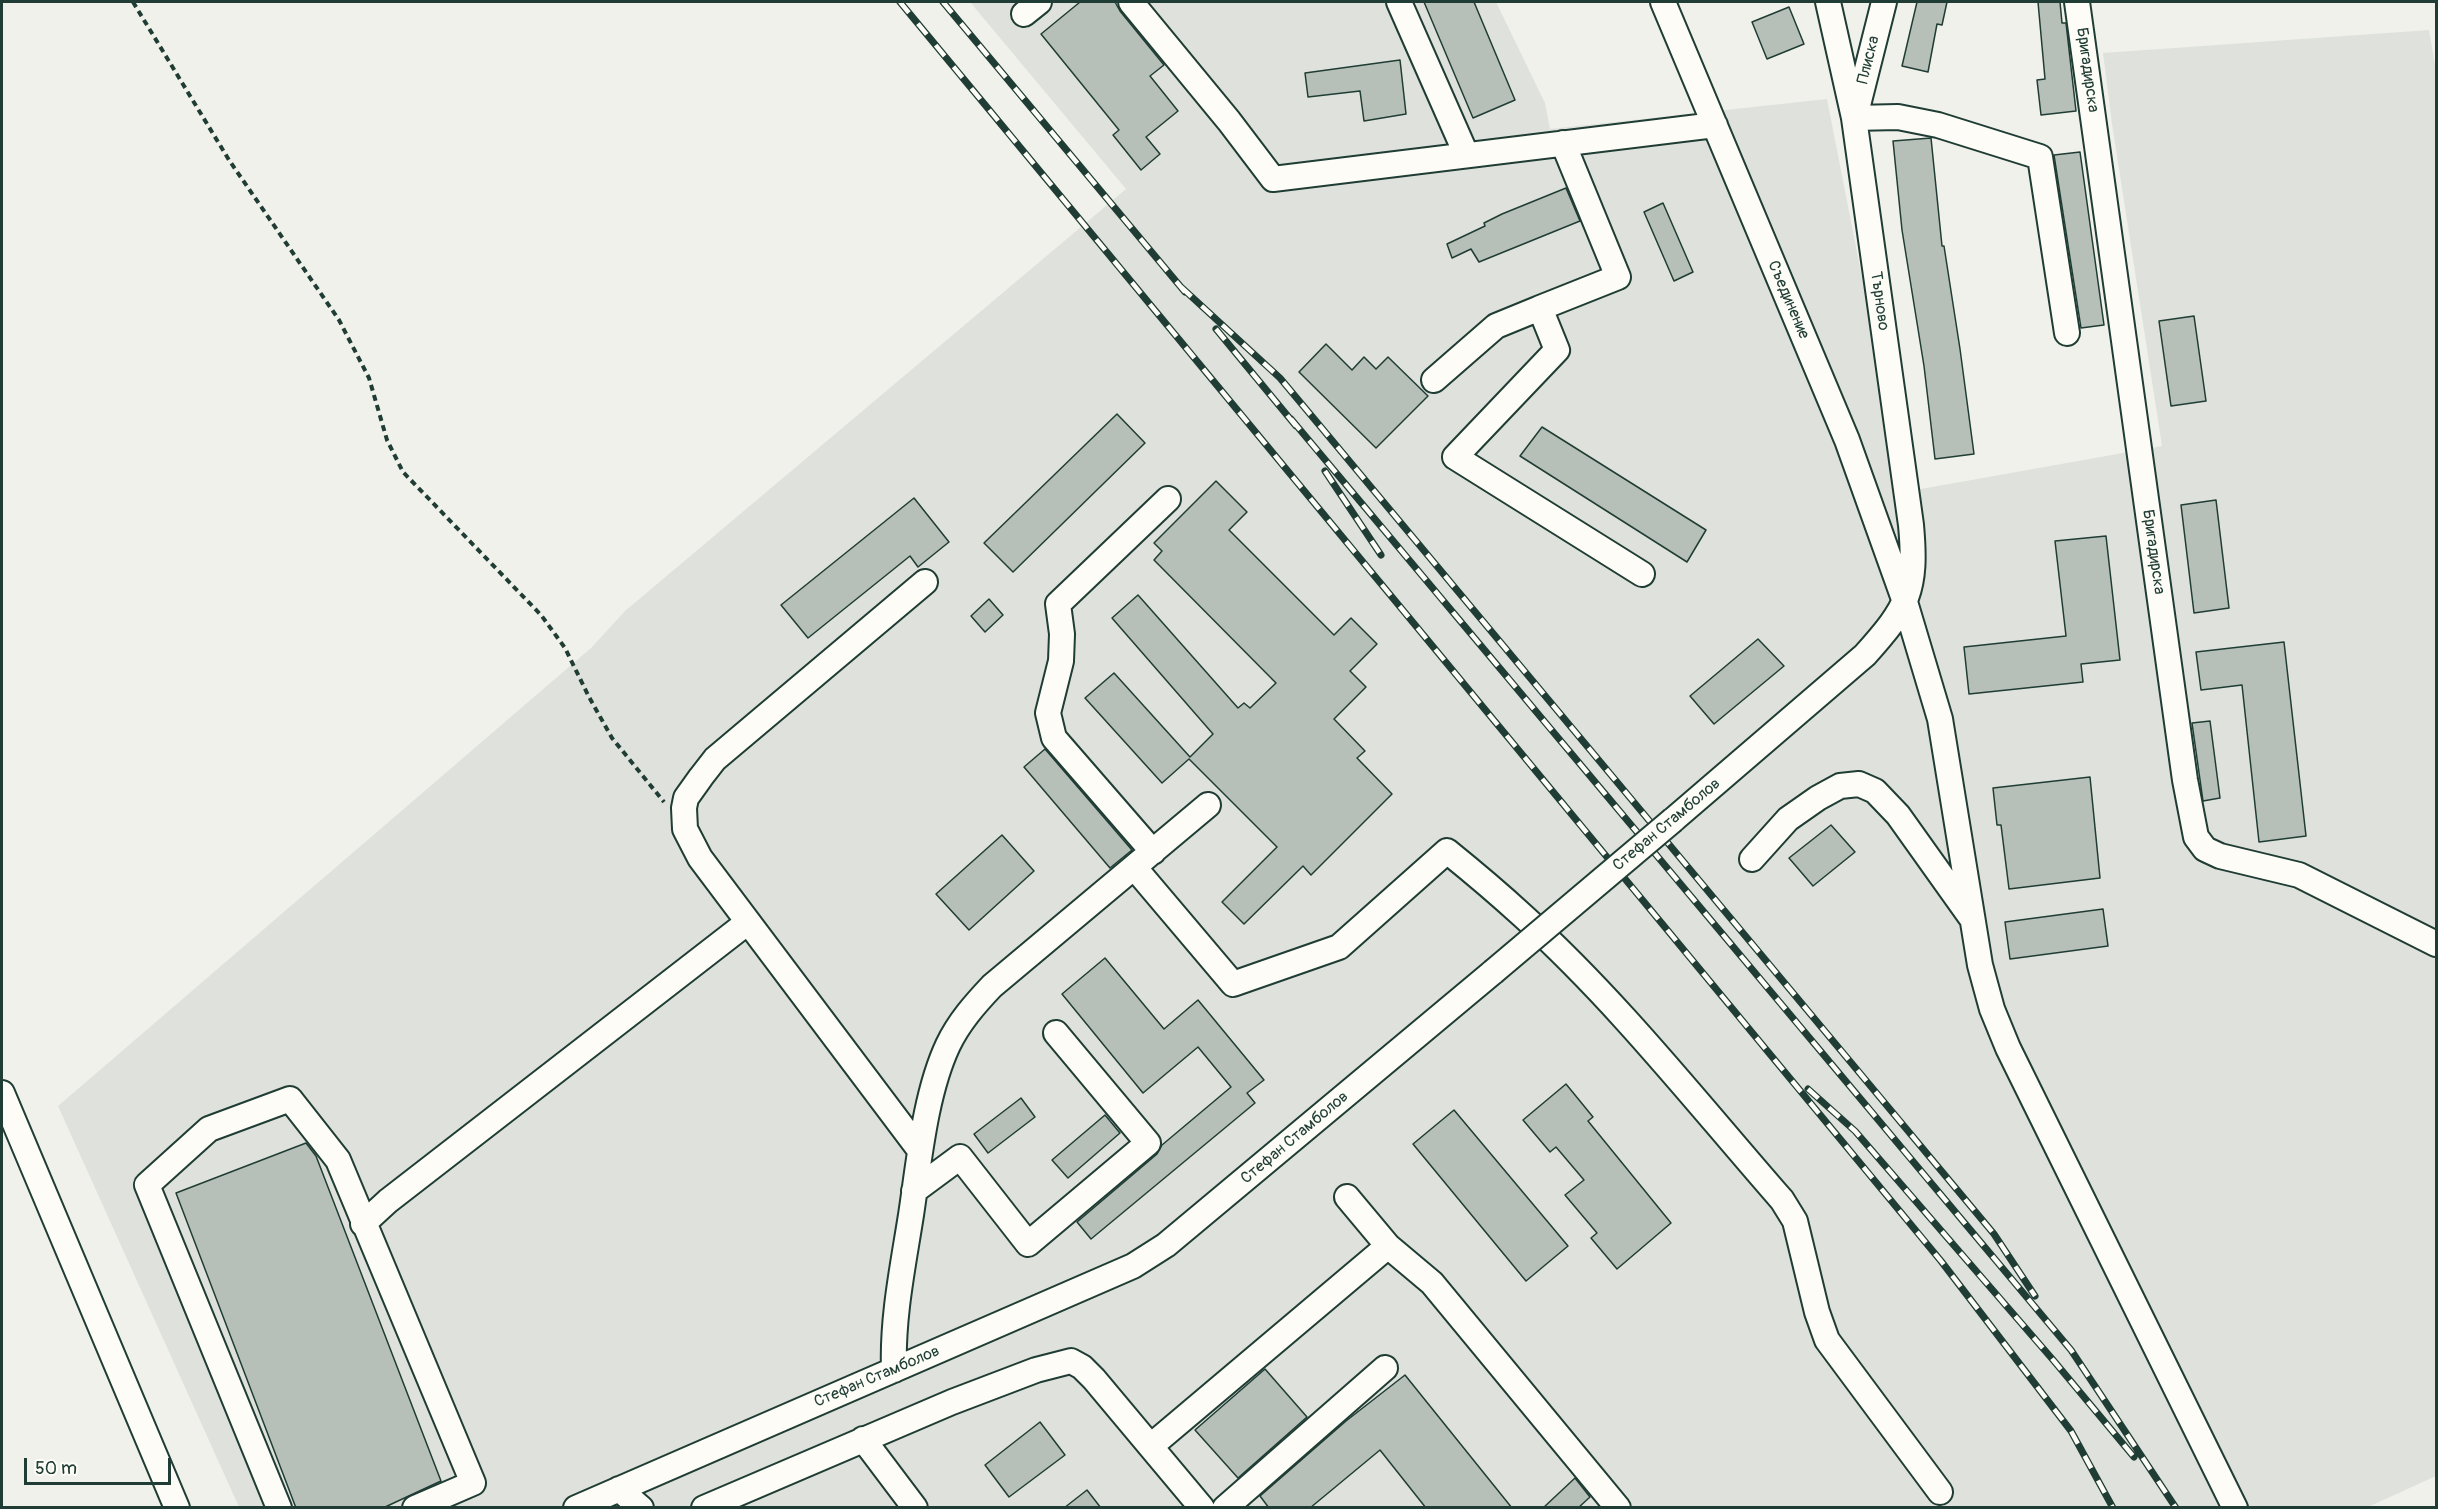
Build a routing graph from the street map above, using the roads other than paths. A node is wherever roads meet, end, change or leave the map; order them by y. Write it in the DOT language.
graph roads {
  1 [pos="1131,2"];
  2 [pos="1399,2"];
  3 [pos="1663,2"];
  4 [pos="1828,2"];
  5 [pos="1884,2"];
  6 [pos="2077,2"];
  7 [pos="1854,118"];
  8 [pos="1714,125"];
  9 [pos="1563,143"];
  10 [pos="1466,154"];
  11 [pos="1540,308"];
  12 [pos="2067,333"];
  13 [pos="1434,380"];
  14 [pos="1168,499"];
  15 [pos="1642,574"];
  16 [pos="925,582"];
  17 [pos="1905,603"];
  18 [pos="1208,805"];
  19 [pos="1153,852"];
  20 [pos="1752,859"];
  21 [pos="1134,867"];
  22 [pos="1973,920"];
  23 [pos="748,922"];
  24 [pos="2436,944"];
  25 [pos="1056,1033"];
  26 [pos="2,1093"];
  27 [pos="920,1149"];
  28 [pos="914,1191"];
  29 [pos="1347,1197"];
  30 [pos="363,1224"];
  31 [pos="1388,1246"];
  32 [pos="1385,1368"];
  33 [pos="894,1370"];
  34 [pos="863,1439"];
  35 [pos="1151,1446"];
  36 [pos="619,1489"];
  37 [pos="1940,1492"];
  38 [pos="1235,1504"];
  39 [pos="177,1508"];
  40 [pos="279,1508"];
  41 [pos="415,1508"];
  42 [pos="576,1508"];
  43 [pos="641,1508"];
  44 [pos="704,1508"];
  45 [pos="915,1508"];
  46 [pos="1202,1508"];
  47 [pos="1618,1508"];
  48 [pos="2235,1508"];
  1 -- 10 [label="street"];
  2 -- 10 [label="street"];
  3 -- 8 [label="street, Съединение"];
  4 -- 7 [label="street, Търново"];
  5 -- 7 [label="street, Плиска"];
  6 -- 24 [label="street, Бригадирска"];
  7 -- 12 [label="street"];
  7 -- 17 [label="street, Търново"];
  8 -- 9 [label="street"];
  8 -- 17 [label="street, Съединение"];
  9 -- 10 [label="street"];
  9 -- 11 [label="street"];
  11 -- 13 [label="street"];
  11 -- 15 [label="street"];
  14 -- 19 [label="street"];
  16 -- 23 [label="street"];
  17 -- 22 [label="street, Съединение"];
  17 -- 33 [label="street, Стефан Стамболов, bridge"];
  18 -- 19 [label="street"];
  19 -- 21 [label="street"];
  20 -- 22 [label="street"];
  21 -- 27 [label="street"];
  21 -- 37 [label="street"];
  22 -- 48 [label="street, Съединение"];
  23 -- 27 [label="street"];
  23 -- 30 [label="street"];
  25 -- 28 [label="street"];
  26 -- 39 [label="street"];
  27 -- 28 [label="street"];
  28 -- 33 [label="street"];
  29 -- 31 [label="street"];
  30 -- 40 [label="street"];
  30 -- 41 [label="street"];
  31 -- 35 [label="street"];
  31 -- 47 [label="street"];
  32 -- 38 [label="street"];
  33 -- 36 [label="street, Стефан Стамболов"];
  34 -- 35 [label="street"];
  34 -- 44 [label="street"];
  34 -- 45 [label="street"];
  35 -- 46 [label="street"];
  36 -- 42 [label="street, Стефан Стамболов"];
  36 -- 43 [label="street"];
}
